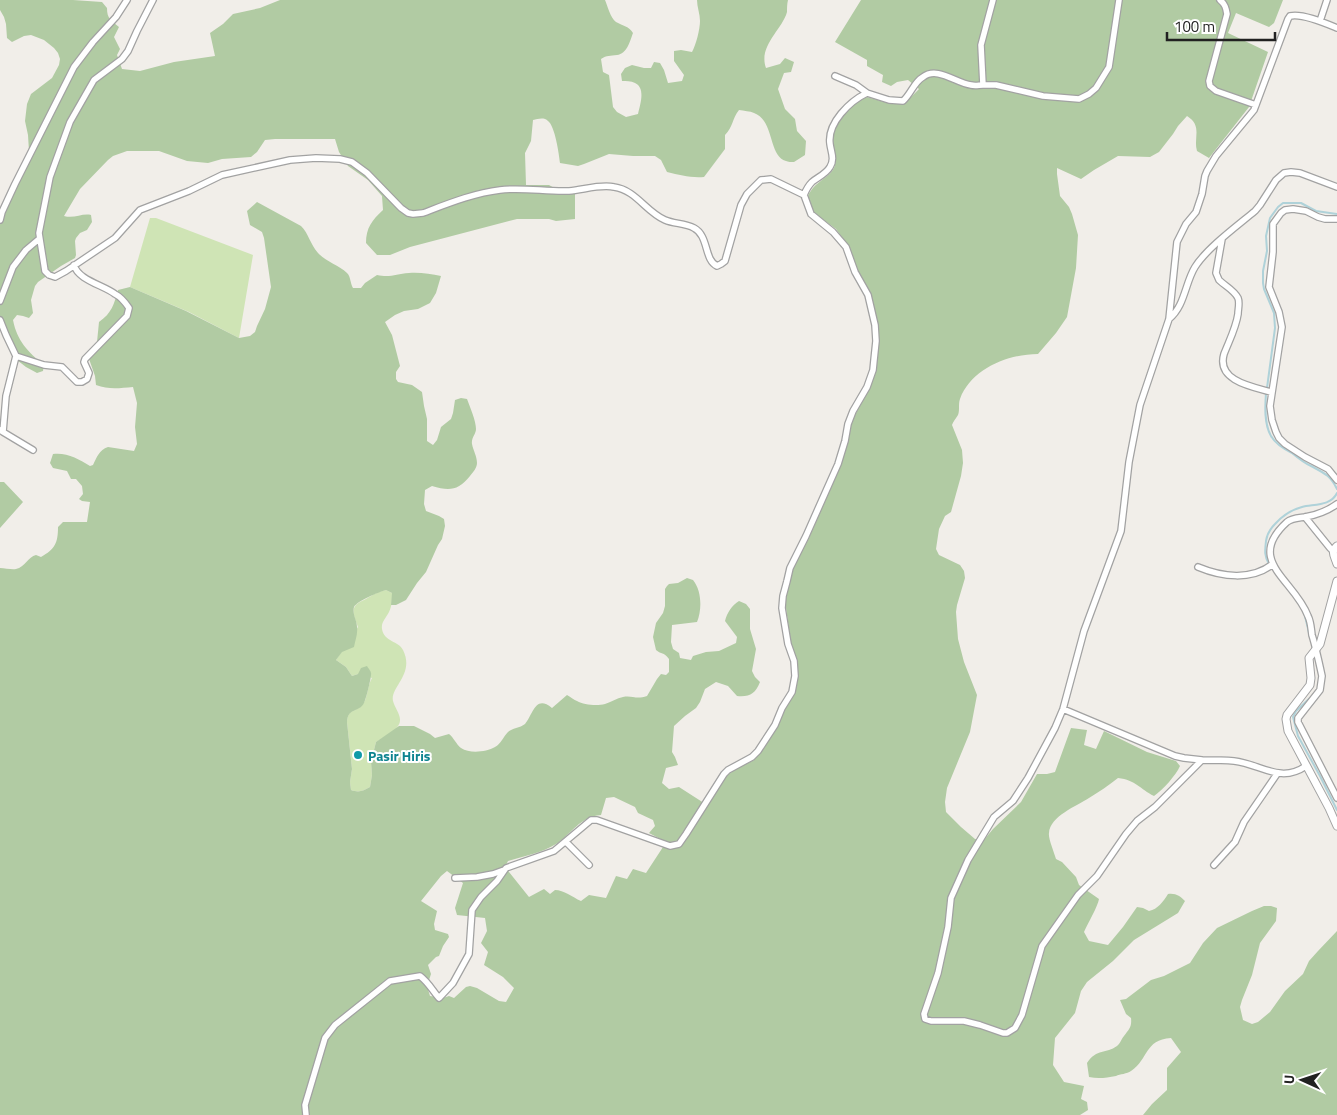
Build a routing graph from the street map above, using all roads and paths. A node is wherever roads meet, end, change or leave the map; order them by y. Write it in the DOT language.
graph roads {
  1 [pos="127,0"];
  2 [pos="153,0"];
  3 [pos="992,0"];
  4 [pos="1119,0"];
  5 [pos="1220,0"];
  6 [pos="1327,0"];
  7 [pos="1320,21"];
  8 [pos="1337,28"];
  9 [pos="835,76"];
  10 [pos="983,85"];
  11 [pos="867,93"];
  12 [pos="1256,105"];
  13 [pos="1337,187"];
  14 [pos="804,195"];
  15 [pos="1337,219"];
  16 [pos="0,220"];
  17 [pos="39,239"];
  18 [pos="1222,239"];
  19 [pos="74,266"];
  20 [pos="0,302"];
  21 [pos="1169,319"];
  22 [pos="0,320"];
  23 [pos="16,356"];
  24 [pos="1268,391"];
  25 [pos="2,431"];
  26 [pos="33,450"];
  27 [pos="1337,480"];
  28 [pos="1337,504"];
  29 [pos="1306,517"];
  30 [pos="1335,548"];
  31 [pos="1337,564"];
  32 [pos="1198,566"];
  33 [pos="1270,566"];
  34 [pos="1337,581"];
  35 [pos="1314,652"];
  36 [pos="1064,709"];
  37 [pos="1202,760"];
  38 [pos="1306,766"];
  39 [pos="1277,774"];
  40 [pos="1337,798"];
  41 [pos="1337,826"];
  42 [pos="566,842"];
  43 [pos="589,865"];
  44 [pos="1214,866"];
  45 [pos="504,870"];
  46 [pos="455,878"];
  47 [pos="306,1115"];
  1 -- 16 [label="street"];
  2 -- 17 [label="street"];
  3 -- 10 [label="street"];
  4 -- 10 [label="street"];
  5 -- 12 [label="street"];
  6 -- 7 [label="street"];
  7 -- 8 [label="street"];
  7 -- 12 [label="street"];
  9 -- 11 [label="street"];
  10 -- 11 [label="street"];
  11 -- 14 [label="street"];
  12 -- 21 [label="street"];
  13 -- 18 [label="street"];
  14 -- 19 [label="street"];
  14 -- 42 [label="street"];
  15 -- 24 [label="street"];
  17 -- 19 [label="street"];
  17 -- 20 [label="street"];
  18 -- 21 [label="street"];
  18 -- 24 [label="street"];
  19 -- 23 [label="street"];
  21 -- 36 [label="street"];
  22 -- 23 [label="street"];
  23 -- 25 [label="street"];
  24 -- 27 [label="street"];
  25 -- 26 [label="street"];
  28 -- 29 [label="street"];
  29 -- 30 [label="street"];
  29 -- 33 [label="street"];
  30 -- 31 [label="street"];
  32 -- 33 [label="street"];
  33 -- 35 [label="street"];
  34 -- 35 [label="street"];
  35 -- 38 [label="street"];
  35 -- 40 [label="street"];
  36 -- 37 [label="street"];
  36 -- 37 [label="street"];
  37 -- 39 [label="street"];
  38 -- 39 [label="street"];
  38 -- 41 [label="street"];
  39 -- 44 [label="street"];
  42 -- 43 [label="street"];
  42 -- 45 [label="street"];
  45 -- 46 [label="street"];
  45 -- 47 [label="street"];
}
